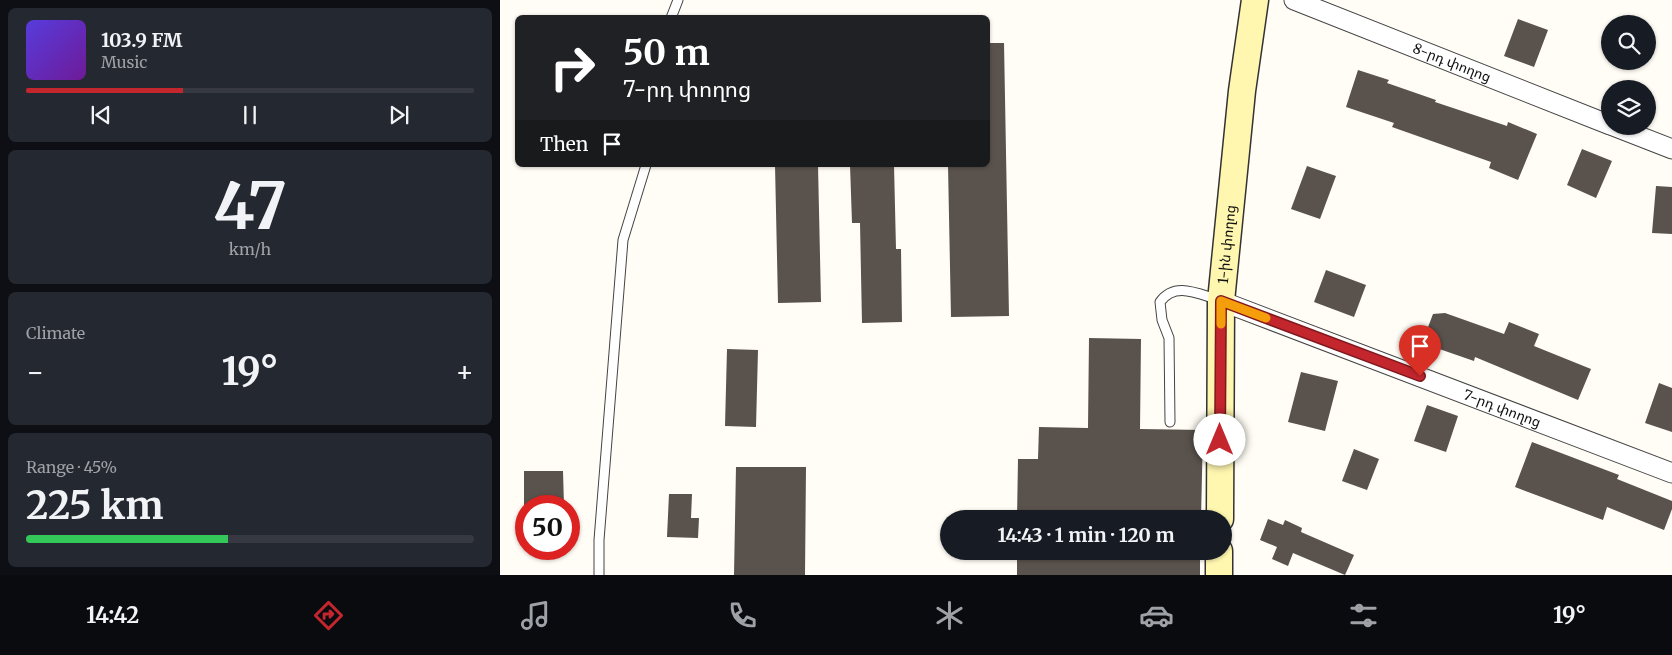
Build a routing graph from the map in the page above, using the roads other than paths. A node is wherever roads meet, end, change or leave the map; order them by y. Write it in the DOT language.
graph roads {
  1 [pos="678,0"];
  2 [pos="1254,0"];
  3 [pos="1294,0"];
  4 [pos="672,15"];
  5 [pos="1601,122"];
  6 [pos="1635,135"];
  7 [pos="1672,149"];
  8 [pos="645,167"];
  9 [pos="1221,301"];
  10 [pos="1170,422"];
  11 [pos="1672,473"];
  12 [pos="1220,510"];
  13 [pos="1219,560"];
  14 [pos="600,575"];
  15 [pos="1219,575"];
  1 -- 4 [label="lane"];
  2 -- 9 [label="main road, 1-ին փողոց"];
  3 -- 5 [label="street, 8-րդ փողոց"];
  6 -- 7 [label="street, 8-րդ փողոց"];
  8 -- 14 [label="lane"];
  9 -- 10 [label="lane"];
  9 -- 11 [label="street, 7-րդ փողոց"];
  9 -- 12 [label="main road, 1-ին փողոց"];
  13 -- 15 [label="main road"];
}
